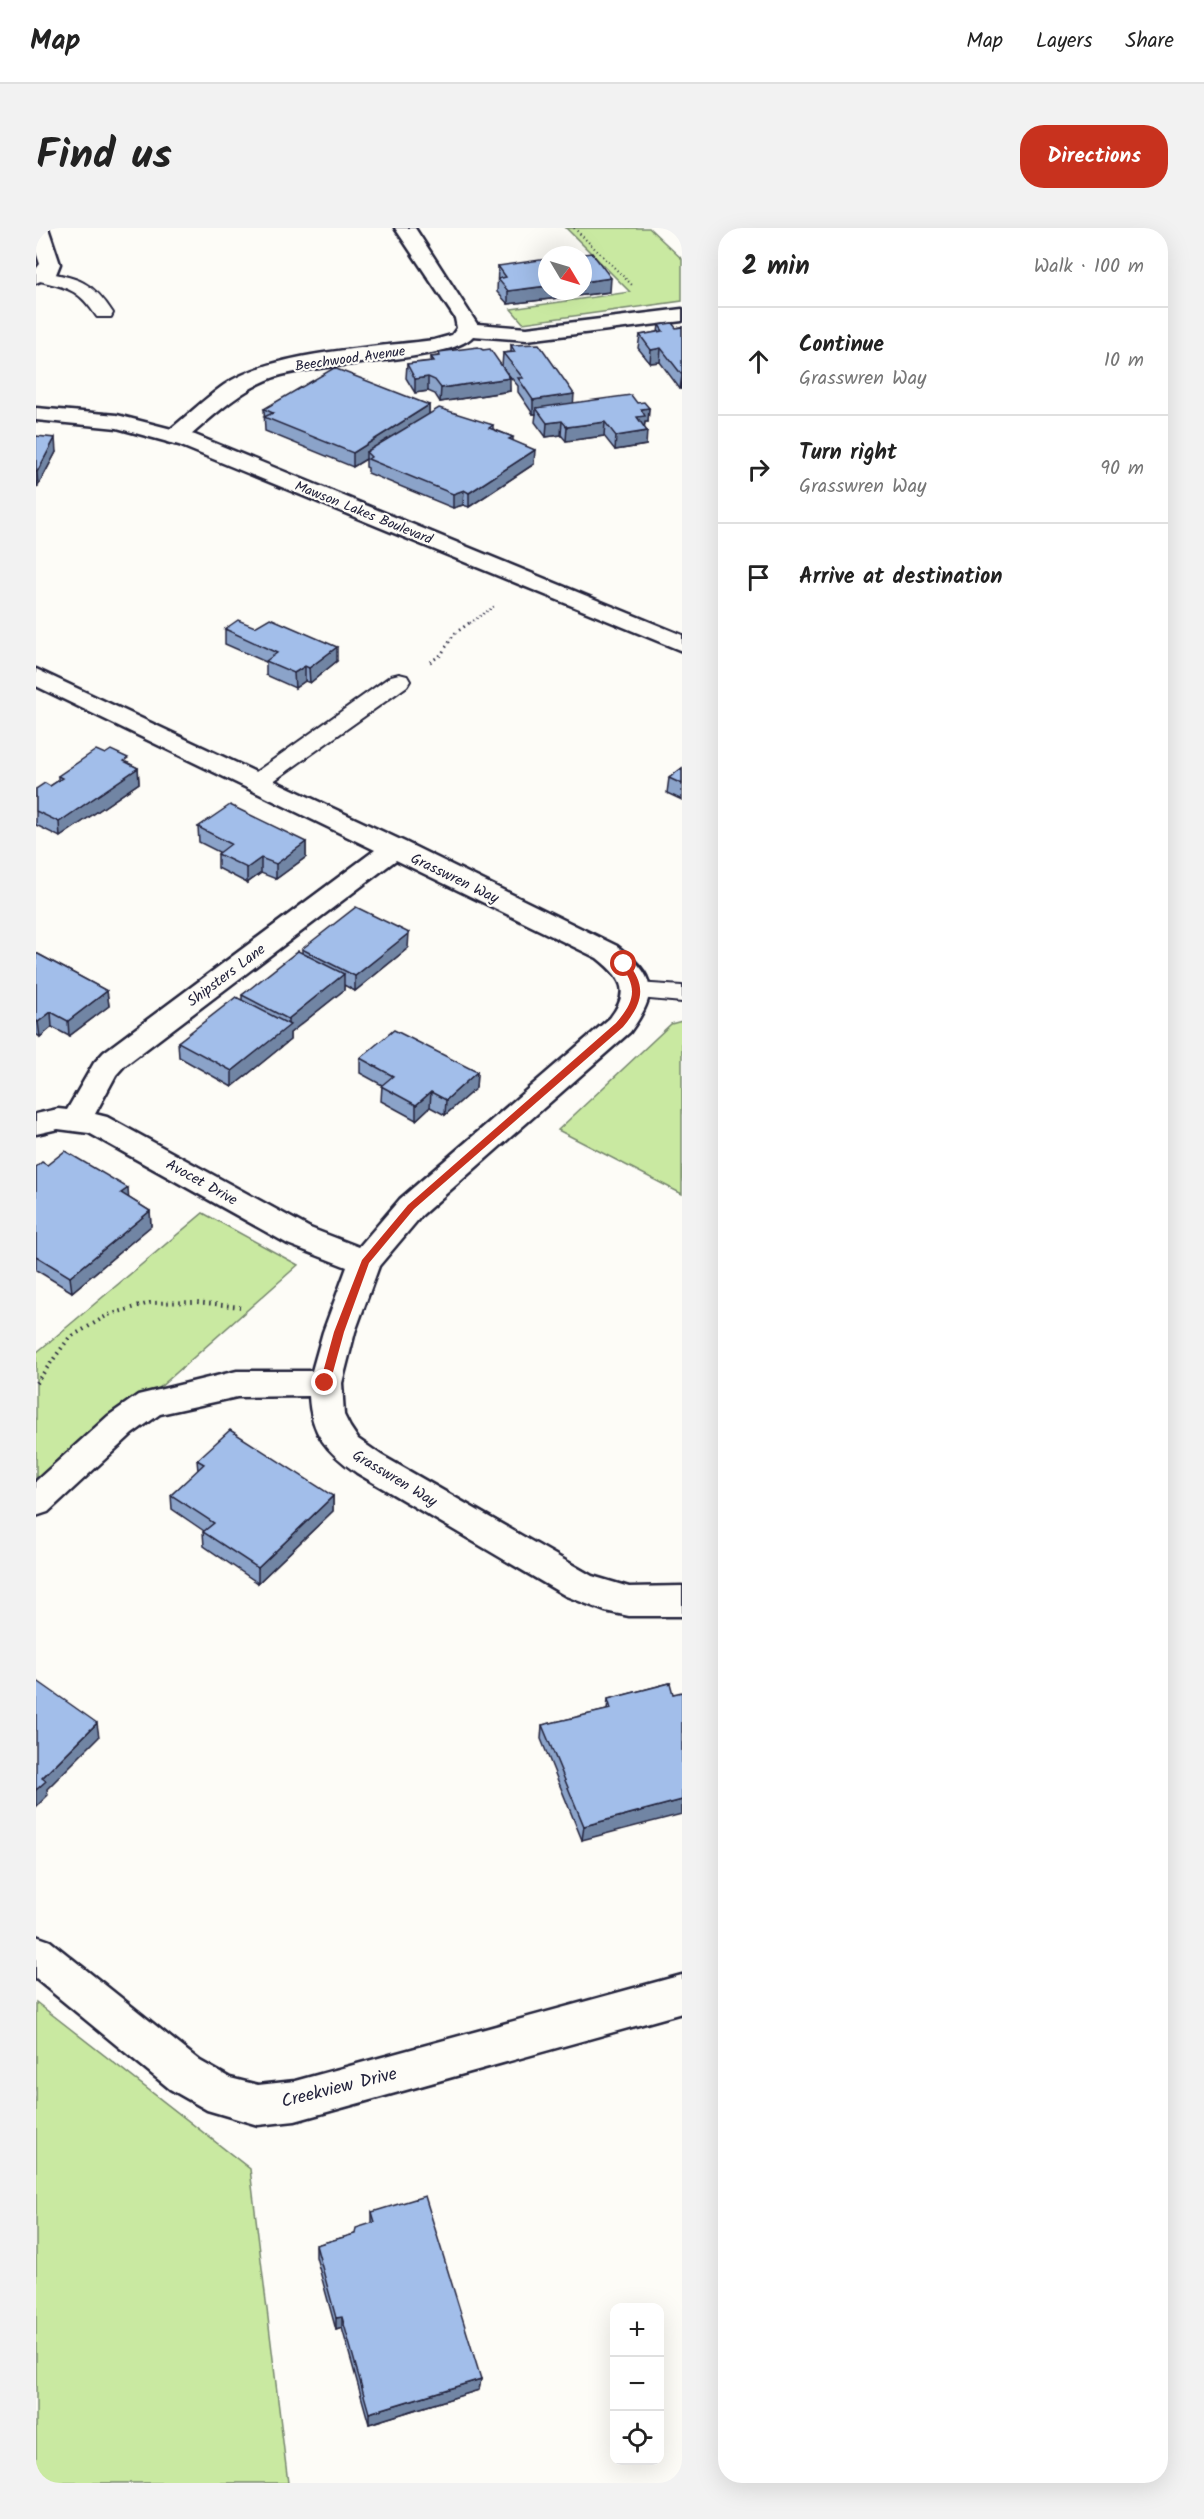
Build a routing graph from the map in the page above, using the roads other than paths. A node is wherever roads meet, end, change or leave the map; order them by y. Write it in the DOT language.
graph roads {
  1 [pos="38,228"];
  2 [pos="405,228"];
  3 [pos="38,277"];
  4 [pos="104,313"];
  5 [pos="682,315"];
  6 [pos="468,329"];
  7 [pos="36,414"];
  8 [pos="175,437"];
  9 [pos="682,644"];
  10 [pos="36,676"];
  11 [pos="399,681"];
  12 [pos="256,782"];
  13 [pos="395,848"];
  14 [pos="637,991"];
  15 [pos="682,994"];
  16 [pos="77,1120"];
  17 [pos="36,1124"];
  18 [pos="365,1262"];
  19 [pos="325,1383"];
  20 [pos="36,1502"];
  21 [pos="682,1601"];
  22 [pos="36,1954"];
  23 [pos="682,1994"];
  1 -- 3 [label="street"];
  2 -- 6 [label="street"];
  3 -- 4 [label="lane"];
  5 -- 6 [label="street"];
  6 -- 8 [label="street, Beechwood Avenue"];
  7 -- 8 [label="street, Mawson Lakes Boulevard"];
  8 -- 9 [label="street, Mawson Lakes Boulevard"];
  10 -- 12 [label="street, Grasswren Way"];
  11 -- 12 [label="lane"];
  12 -- 13 [label="street, Grasswren Way"];
  13 -- 14 [label="street, Grasswren Way"];
  13 -- 16 [label="street, Shipsters Lane"];
  14 -- 15 [label="lane"];
  14 -- 18 [label="street, Grasswren Way"];
  16 -- 17 [label="street, Avocet Drive"];
  16 -- 18 [label="street, Avocet Drive"];
  18 -- 19 [label="street, Grasswren Way"];
  19 -- 20 [label="street"];
  19 -- 21 [label="street, Grasswren Way"];
  22 -- 23 [label="street, Creekview Drive"];
}
